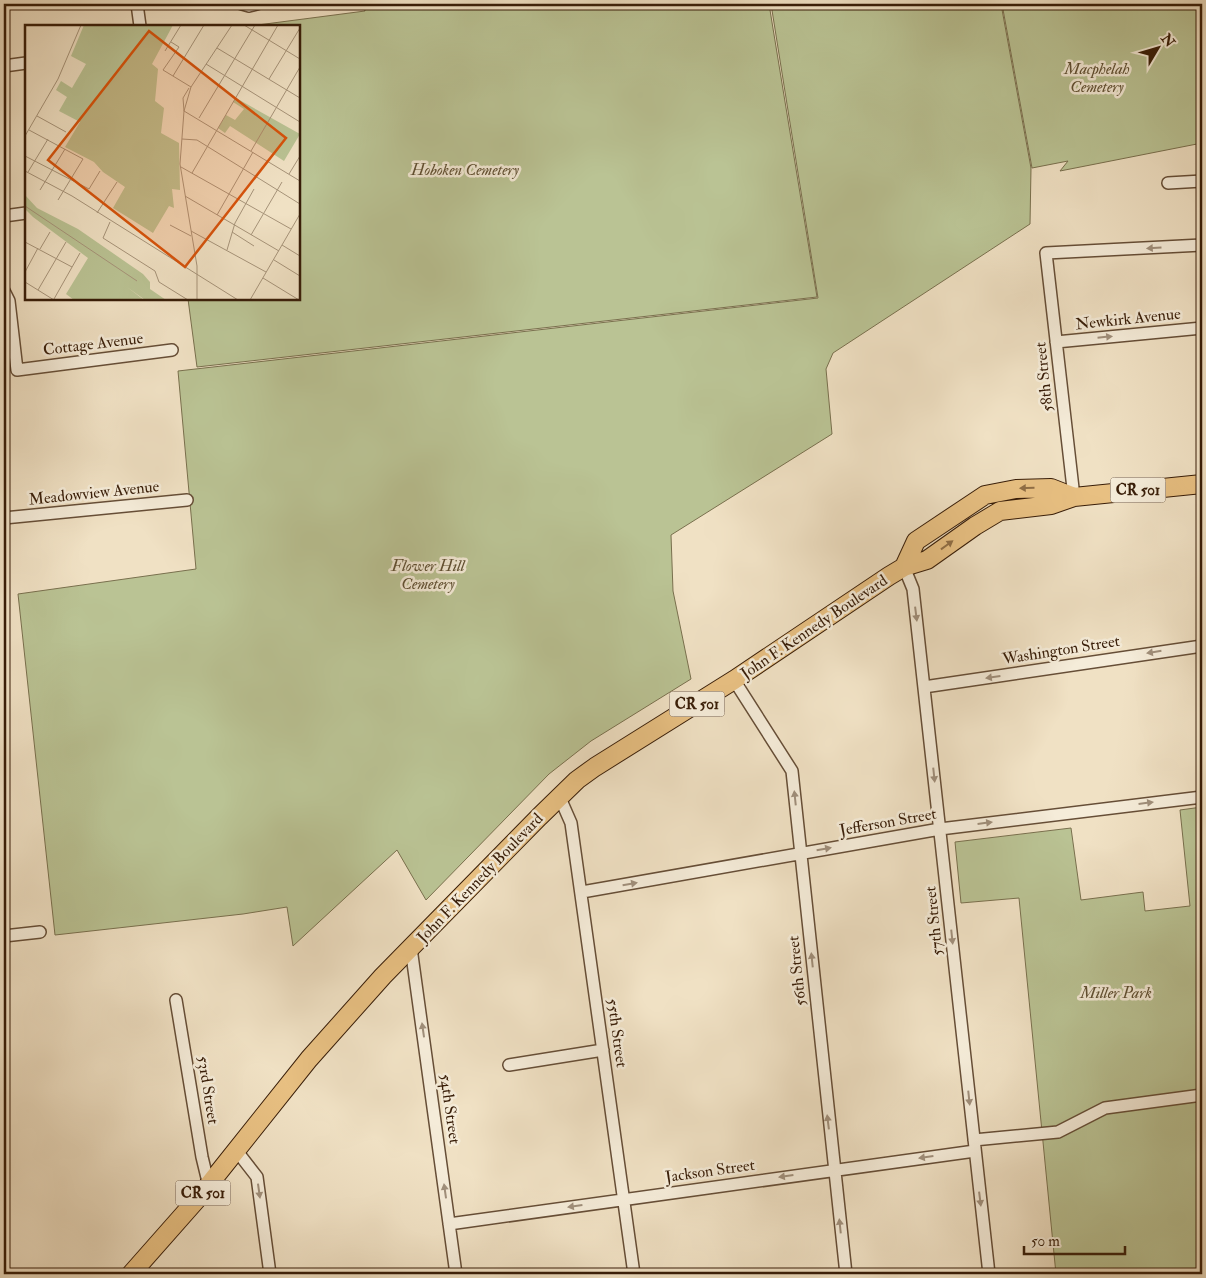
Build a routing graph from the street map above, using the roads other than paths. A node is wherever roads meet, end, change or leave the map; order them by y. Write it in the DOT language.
graph roads {
  1 [pos="137,4"];
  2 [pos="242,4"];
  3 [pos="257,4"];
  4 [pos="140,25"];
  5 [pos="25,62"];
  6 [pos="4,66"];
  7 [pos="1202,181"];
  8 [pos="1168,183"];
  9 [pos="25,213"];
  10 [pos="4,216"];
  11 [pos="1202,245"];
  12 [pos="4,291"];
  13 [pos="1202,328"];
  14 [pos="1056,342"];
  15 [pos="172,350"];
  16 [pos="1202,484"];
  17 [pos="1074,497"];
  18 [pos="187,500"];
  19 [pos="4,518"];
  20 [pos="904,567"];
  21 [pos="1202,646"];
  22 [pos="734,680"];
  23 [pos="924,687"];
  24 [pos="1202,797"];
  25 [pos="560,798"];
  26 [pos="940,829"];
  27 [pos="801,853"];
  28 [pos="582,892"];
  29 [pos="40,932"];
  30 [pos="4,936"];
  31 [pos="411,948"];
  32 [pos="176,1000"];
  33 [pos="603,1050"];
  34 [pos="509,1065"];
  35 [pos="1202,1095"];
  36 [pos="974,1145"];
  37 [pos="236,1150"];
  38 [pos="834,1170"];
  39 [pos="209,1186"];
  40 [pos="623,1199"];
  41 [pos="449,1224"];
  42 [pos="131,1274"];
  43 [pos="270,1274"];
  44 [pos="456,1274"];
  45 [pos="634,1274"];
  46 [pos="846,1274"];
  47 [pos="989,1274"];
  1 -- 4 [label="street"];
  2 -- 3 [label="street"];
  5 -- 6 [label="street"];
  7 -- 8 [label="street"];
  9 -- 10 [label="street"];
  11 -- 14 [label="street, 58th Street, one-way"];
  12 -- 15 [label="street, Cottage Avenue"];
  14 -- 13 [label="street, Newkirk Avenue, one-way"];
  14 -- 17 [label="street, 58th Street"];
  16 -- 17 [label="main road, John F. Kennedy Boulevard / CR 501"];
  17 -- 20 [label="main road, John F. Kennedy Boulevard / CR 501"];
  18 -- 19 [label="street, Meadowview Avenue"];
  20 -- 22 [label="main road, John F. Kennedy Boulevard / CR 501"];
  20 -- 23 [label="street, 57th Street, one-way"];
  21 -- 23 [label="street, Washington Street, one-way"];
  22 -- 25 [label="main road, John F. Kennedy Boulevard / CR 501"];
  27 -- 22 [label="street, 56th Street, one-way"];
  23 -- 26 [label="street, 57th Street, one-way"];
  26 -- 24 [label="street, Jefferson Street, one-way"];
  25 -- 28 [label="street, 55th Street"];
  25 -- 31 [label="main road, John F. Kennedy Boulevard / CR 501"];
  27 -- 26 [label="street, Jefferson Street, one-way"];
  26 -- 36 [label="street, 57th Street, one-way"];
  28 -- 27 [label="street, Jefferson Street, one-way"];
  38 -- 27 [label="street, 56th Street, one-way"];
  28 -- 33 [label="street, 55th Street"];
  29 -- 30 [label="street"];
  31 -- 37 [label="main road, John F. Kennedy Boulevard / CR 501"];
  41 -- 31 [label="street, 54th Street, one-way"];
  32 -- 39 [label="street, 53rd Street"];
  33 -- 34 [label="street"];
  33 -- 40 [label="street, 55th Street"];
  35 -- 36 [label="street, Jackson Street"];
  36 -- 38 [label="street, Jackson Street, one-way"];
  36 -- 47 [label="street, 57th Street, one-way"];
  37 -- 39 [label="main road, John F. Kennedy Boulevard / CR 501"];
  37 -- 43 [label="street, one-way"];
  38 -- 40 [label="street, Jackson Street, one-way"];
  46 -- 38 [label="street, 56th Street, one-way"];
  39 -- 42 [label="main road, John F. Kennedy Boulevard / CR 501"];
  40 -- 41 [label="street, Jackson Street, one-way"];
  40 -- 45 [label="street, 55th Street"];
  41 -- 44 [label="street, 54th Street"];
}
